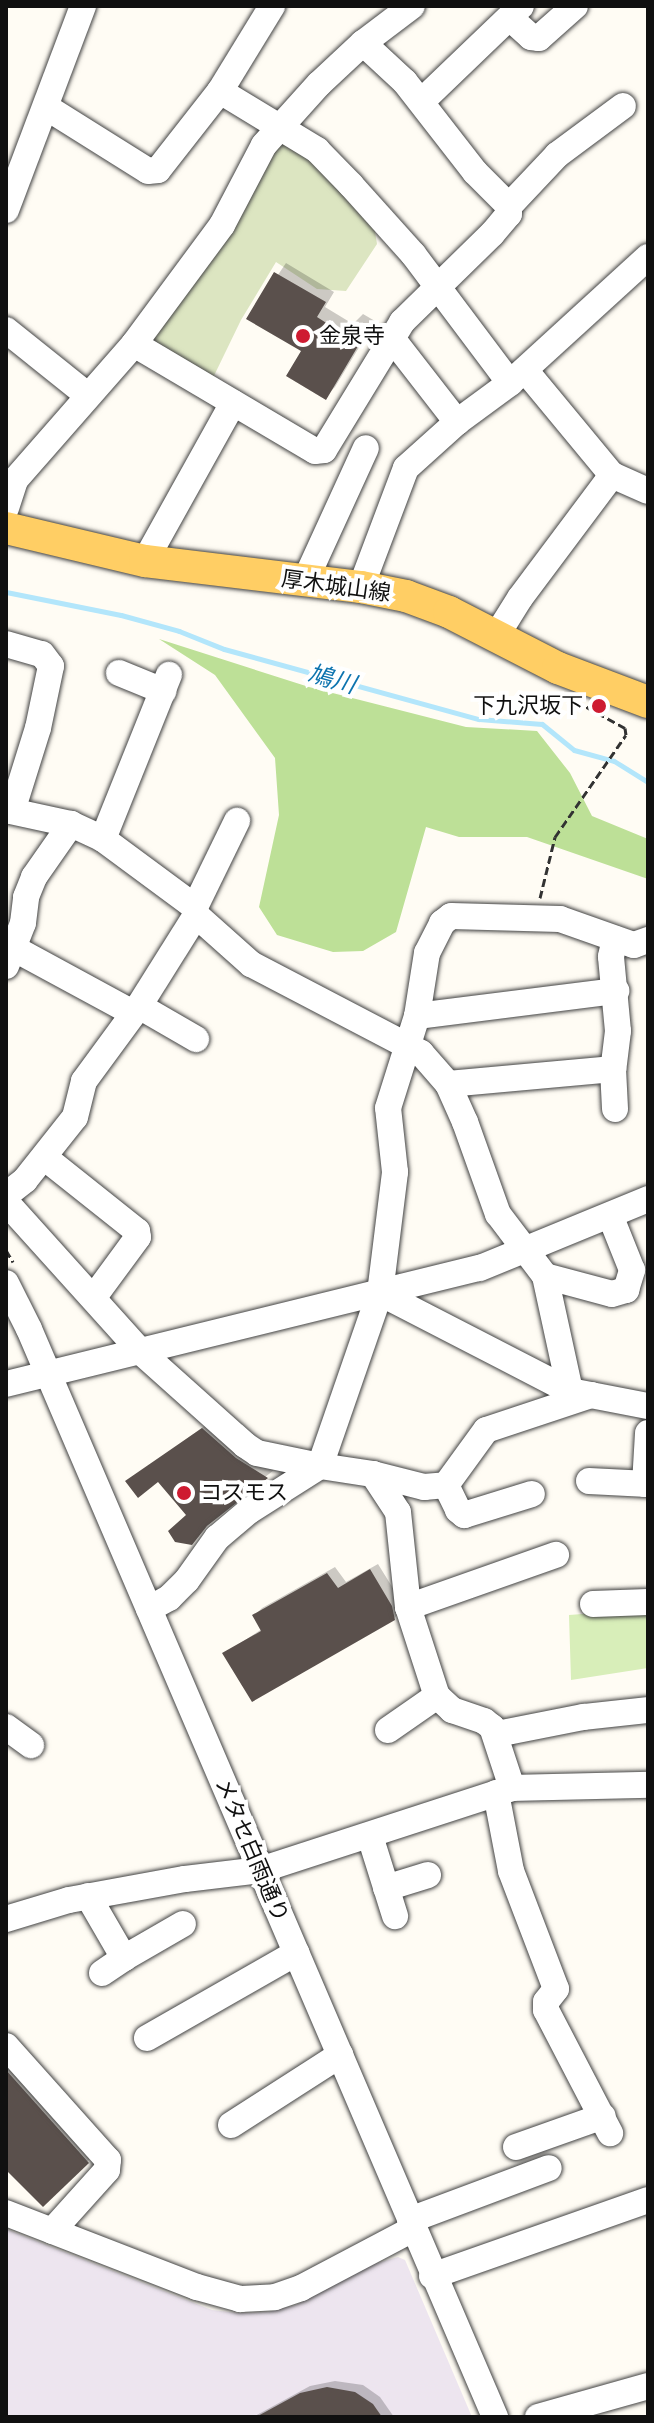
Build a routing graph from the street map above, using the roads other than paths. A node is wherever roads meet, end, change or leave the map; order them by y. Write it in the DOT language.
graph roads {
  1 [pos="83,6"];
  2 [pos="272,6"];
  3 [pos="412,6"];
  4 [pos="575,6"];
  5 [pos="515,12"];
  6 [pos="363,43"];
  7 [pos="220,91"];
  8 [pos="422,101"];
  9 [pos="623,106"];
  10 [pos="46,107"];
  11 [pos="280,125"];
  12 [pos="7,202"];
  13 [pos="509,206"];
  14 [pos="648,257"];
  15 [pos="439,288"];
  16 [pos="6,330"];
  17 [pos="391,337"];
  18 [pos="134,344"];
  19 [pos="518,376"];
  20 [pos="87,395"];
  21 [pos="233,403"];
  22 [pos="457,422"];
  23 [pos="337,432"];
  24 [pos="366,448"];
  25 [pos="406,468"];
  26 [pos="612,475"];
  27 [pos="10,479"];
  28 [pos="648,491"];
  29 [pos="6,508"];
  30 [pos="6,528"];
  31 [pos="145,561"];
  32 [pos="305,581"];
  33 [pos="361,587"];
  34 [pos="495,638"];
  35 [pos="6,644"];
  36 [pos="119,673"];
  37 [pos="648,702"];
  38 [pos="9,810"];
  39 [pos="237,821"];
  40 [pos="71,824"];
  41 [pos="103,839"];
  42 [pos="196,911"];
  43 [pos="615,939"];
  44 [pos="648,940"];
  45 [pos="10,958"];
  46 [pos="616,991"];
  47 [pos="136,1010"];
  48 [pos="417,1016"];
  49 [pos="196,1039"];
  50 [pos="409,1044"];
  51 [pos="613,1069"];
  52 [pos="448,1084"];
  53 [pos="615,1109"];
  54 [pos="44,1157"];
  55 [pos="6,1195"];
  56 [pos="648,1199"];
  57 [pos="6,1202"];
  58 [pos="610,1215"];
  59 [pos="526,1250"];
  60 [pos="640,1272"];
  61 [pos="545,1276"];
  62 [pos="6,1283"];
  63 [pos="380,1293"];
  64 [pos="94,1297"];
  65 [pos="140,1351"];
  66 [pos="48,1373"];
  67 [pos="6,1384"];
  68 [pos="581,1393"];
  69 [pos="648,1406"];
  70 [pos="648,1433"];
  71 [pos="320,1466"];
  72 [pos="373,1474"];
  73 [pos="589,1481"];
  74 [pos="646,1484"];
  75 [pos="446,1485"];
  76 [pos="532,1494"];
  77 [pos="556,1555"];
  78 [pos="648,1602"];
  79 [pos="593,1604"];
  80 [pos="408,1607"];
  81 [pos="149,1609"];
  82 [pos="437,1696"];
  83 [pos="648,1710"];
  84 [pos="6,1727"];
  85 [pos="388,1730"];
  86 [pos="497,1734"];
  87 [pos="31,1745"];
  88 [pos="648,1785"];
  89 [pos="504,1791"];
  90 [pos="370,1836"];
  91 [pos="260,1870"];
  92 [pos="428,1875"];
  93 [pos="386,1888"];
  94 [pos="88,1896"];
  95 [pos="395,1916"];
  96 [pos="6,1919"];
  97 [pos="183,1924"];
  98 [pos="296,1953"];
  99 [pos="124,1958"];
  100 [pos="102,1973"];
  101 [pos="147,2038"];
  102 [pos="6,2046"];
  103 [pos="340,2055"];
  104 [pos="231,2125"];
  105 [pos="516,2147"];
  106 [pos="549,2168"];
  107 [pos="648,2200"];
  108 [pos="6,2213"];
  109 [pos="412,2224"];
  110 [pos="52,2231"];
  111 [pos="432,2276"];
  112 [pos="648,2386"];
  113 [pos="495,2417"];
  114 [pos="538,2417"];
  1 -- 10 [label="street"];
  2 -- 7 [label="street"];
  3 -- 6 [label="street"];
  4 -- 5 [label="street"];
  5 -- 8 [label="street"];
  6 -- 8 [label="street"];
  6 -- 11 [label="street"];
  7 -- 10 [label="street"];
  7 -- 11 [label="street"];
  8 -- 13 [label="street"];
  9 -- 13 [label="street"];
  10 -- 12 [label="street"];
  11 -- 15 [label="street"];
  11 -- 18 [label="street"];
  13 -- 15 [label="street"];
  14 -- 19 [label="street"];
  15 -- 17 [label="street"];
  15 -- 19 [label="street"];
  16 -- 20 [label="street"];
  17 -- 22 [label="street"];
  17 -- 23 [label="street"];
  18 -- 20 [label="street"];
  18 -- 21 [label="street"];
  19 -- 22 [label="street"];
  19 -- 26 [label="street"];
  20 -- 27 [label="street"];
  21 -- 23 [label="street"];
  21 -- 31 [label="street"];
  22 -- 25 [label="street"];
  23 -- 24 [label="street"];
  24 -- 25 [label="street"];
  24 -- 32 [label="street"];
  25 -- 33 [label="street"];
  26 -- 28 [label="street"];
  26 -- 34 [label="street"];
  27 -- 29 [label="street"];
  30 -- 31 [label="main road, 厚木城山線"];
  31 -- 32 [label="main road, 厚木城山線"];
  32 -- 33 [label="main road, 厚木城山線"];
  33 -- 34 [label="main road, 厚木城山線"];
  34 -- 37 [label="main road, 厚木城山線"];
  35 -- 38 [label="street"];
  36 -- 41 [label="street"];
  38 -- 40 [label="street"];
  39 -- 42 [label="street"];
  40 -- 41 [label="street"];
  40 -- 45 [label="street"];
  41 -- 42 [label="street"];
  42 -- 47 [label="street"];
  42 -- 50 [label="street"];
  43 -- 44 [label="street"];
  43 -- 46 [label="street"];
  43 -- 48 [label="street"];
  45 -- 47 [label="street"];
  46 -- 48 [label="street"];
  46 -- 51 [label="street"];
  47 -- 49 [label="street"];
  47 -- 54 [label="street"];
  48 -- 50 [label="street"];
  50 -- 52 [label="street"];
  50 -- 63 [label="street"];
  51 -- 52 [label="street"];
  51 -- 53 [label="street"];
  52 -- 59 [label="street"];
  54 -- 55 [label="street"];
  54 -- 64 [label="street"];
  56 -- 58 [label="street"];
  57 -- 64 [label="street"];
  58 -- 59 [label="street"];
  58 -- 60 [label="street"];
  59 -- 61 [label="street"];
  59 -- 63 [label="street"];
  60 -- 61 [label="street"];
  61 -- 68 [label="street"];
  62 -- 66 [label="street, メタセ白雨通り"];
  63 -- 65 [label="street"];
  63 -- 68 [label="street"];
  63 -- 71 [label="street"];
  64 -- 65 [label="street"];
  65 -- 66 [label="street"];
  65 -- 71 [label="street"];
  66 -- 67 [label="street"];
  66 -- 81 [label="street, メタセ白雨通り"];
  68 -- 69 [label="street"];
  68 -- 75 [label="street"];
  70 -- 74 [label="street"];
  71 -- 72 [label="street"];
  71 -- 81 [label="street"];
  72 -- 75 [label="street"];
  72 -- 80 [label="street"];
  73 -- 74 [label="street"];
  75 -- 76 [label="street"];
  77 -- 80 [label="street"];
  78 -- 79 [label="street"];
  80 -- 82 [label="street"];
  81 -- 91 [label="street, メタセ白雨通り"];
  82 -- 85 [label="street"];
  82 -- 86 [label="street"];
  83 -- 86 [label="street"];
  84 -- 87 [label="street"];
  86 -- 89 [label="street"];
  88 -- 89 [label="street"];
  89 -- 90 [label="street"];
  89 -- 105 [label="street"];
  90 -- 91 [label="street"];
  90 -- 93 [label="street"];
  91 -- 94 [label="street"];
  91 -- 98 [label="street, メタセ白雨通り"];
  92 -- 93 [label="street"];
  93 -- 95 [label="street"];
  94 -- 96 [label="street"];
  94 -- 99 [label="street"];
  97 -- 99 [label="street"];
  98 -- 101 [label="street"];
  98 -- 103 [label="street, メタセ白雨通り"];
  99 -- 100 [label="street"];
  102 -- 110 [label="street"];
  103 -- 104 [label="street"];
  103 -- 109 [label="street, メタセ白雨通り"];
  106 -- 109 [label="street"];
  107 -- 111 [label="street"];
  108 -- 110 [label="street"];
  109 -- 110 [label="street"];
  109 -- 111 [label="street, メタセ白雨通り"];
  111 -- 113 [label="street, メタセ白雨通り"];
  112 -- 114 [label="street"];
}
